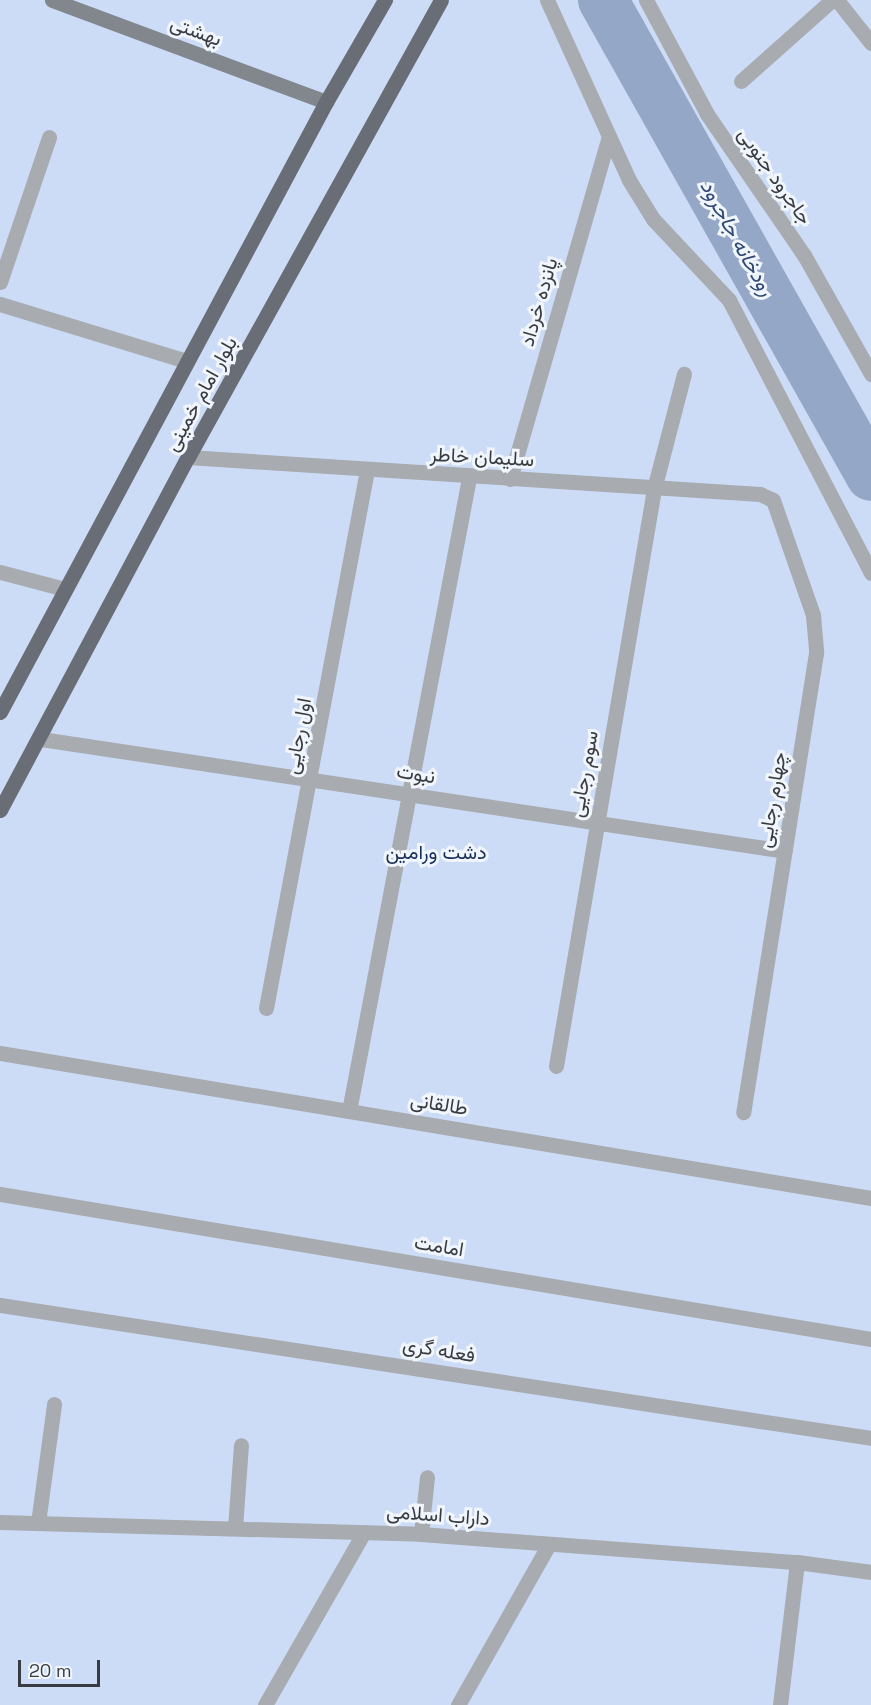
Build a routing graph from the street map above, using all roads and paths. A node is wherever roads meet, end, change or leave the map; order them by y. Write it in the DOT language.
graph roads {
  1 [pos="52,0"];
  2 [pos="385,0"];
  3 [pos="441,0"];
  4 [pos="547,0"];
  5 [pos="646,0"];
  6 [pos="832,0"];
  7 [pos="837,0"];
  8 [pos="871,43"];
  9 [pos="741,81"];
  10 [pos="326,102"];
  11 [pos="49,136"];
  12 [pos="609,137"];
  13 [pos="0,282"];
  14 [pos="0,304"];
  15 [pos="187,361"];
  16 [pos="684,374"];
  17 [pos="871,374"];
  18 [pos="188,457"];
  19 [pos="367,470"];
  20 [pos="469,478"];
  21 [pos="510,479"];
  22 [pos="654,489"];
  23 [pos="773,500"];
  24 [pos="0,572"];
  25 [pos="871,573"];
  26 [pos="65,589"];
  27 [pos="0,712"];
  28 [pos="41,739"];
  29 [pos="312,780"];
  30 [pos="409,794"];
  31 [pos="1,806"];
  32 [pos="598,823"];
  33 [pos="785,851"];
  34 [pos="266,1008"];
  35 [pos="0,1053"];
  36 [pos="556,1066"];
  37 [pos="349,1111"];
  38 [pos="743,1112"];
  39 [pos="0,1194"];
  40 [pos="871,1198"];
  41 [pos="0,1305"];
  42 [pos="871,1339"];
  43 [pos="54,1404"];
  44 [pos="871,1438"];
  45 [pos="242,1445"];
  46 [pos="427,1476"];
  47 [pos="0,1522"];
  48 [pos="38,1523"];
  49 [pos="236,1528"];
  50 [pos="364,1532"];
  51 [pos="421,1534"];
  52 [pos="549,1544"];
  53 [pos="797,1562"];
  54 [pos="871,1572"];
  55 [pos="265,1705"];
  56 [pos="458,1705"];
  57 [pos="780,1705"];
  1 -- 10 [label="street, بهشتی"];
  2 -- 10 [label="main road, بلوار امام خمینی"];
  3 -- 18 [label="main road, بلوار امام خمینی"];
  4 -- 12 [label="street"];
  5 -- 17 [label="street, جاجرود جنوبی"];
  6 -- 9 [label="street"];
  7 -- 8 [label="street"];
  10 -- 15 [label="main road, بلوار امام خمینی"];
  11 -- 13 [label="street"];
  12 -- 21 [label="street, پانزده خرداد"];
  12 -- 25 [label="street"];
  14 -- 15 [label="street"];
  15 -- 26 [label="main road, بلوار امام خمینی"];
  16 -- 22 [label="street, سوم رجایی"];
  18 -- 19 [label="street, سلیمان خاطر"];
  18 -- 28 [label="main road, بلوار امام خمینی"];
  19 -- 20 [label="street, سلیمان خاطر"];
  19 -- 29 [label="street, اول رجایی"];
  20 -- 21 [label="street, سلیمان خاطر"];
  20 -- 30 [label="street"];
  21 -- 22 [label="street, سلیمان خاطر"];
  22 -- 23 [label="street, سلیمان خاطر"];
  22 -- 32 [label="street, سوم رجایی"];
  23 -- 33 [label="street, چهارم رجایی"];
  24 -- 26 [label="street"];
  26 -- 27 [label="main road, بلوار امام خمینی"];
  28 -- 29 [label="street, نبوت"];
  28 -- 31 [label="main road, بلوار امام خمینی"];
  29 -- 30 [label="street, نبوت"];
  29 -- 34 [label="street, اول رجایی"];
  30 -- 32 [label="street, نبوت"];
  30 -- 37 [label="street"];
  32 -- 33 [label="street, نبوت"];
  32 -- 36 [label="street, سوم رجایی"];
  33 -- 38 [label="street, چهارم رجایی"];
  35 -- 37 [label="street, طالقانی"];
  37 -- 40 [label="street, طالقانی"];
  39 -- 42 [label="street, امامت"];
  41 -- 44 [label="street, فعله گری"];
  43 -- 48 [label="street"];
  45 -- 49 [label="street"];
  46 -- 51 [label="street"];
  47 -- 48 [label="street, داراب اسلامی"];
  48 -- 49 [label="street, داراب اسلامی"];
  49 -- 50 [label="street, داراب اسلامی"];
  50 -- 51 [label="street, داراب اسلامی"];
  50 -- 55 [label="street"];
  51 -- 52 [label="street, داراب اسلامی"];
  52 -- 53 [label="street, داراب اسلامی"];
  52 -- 56 [label="street"];
  53 -- 54 [label="street, داراب اسلامی"];
  53 -- 57 [label="street"];
}
